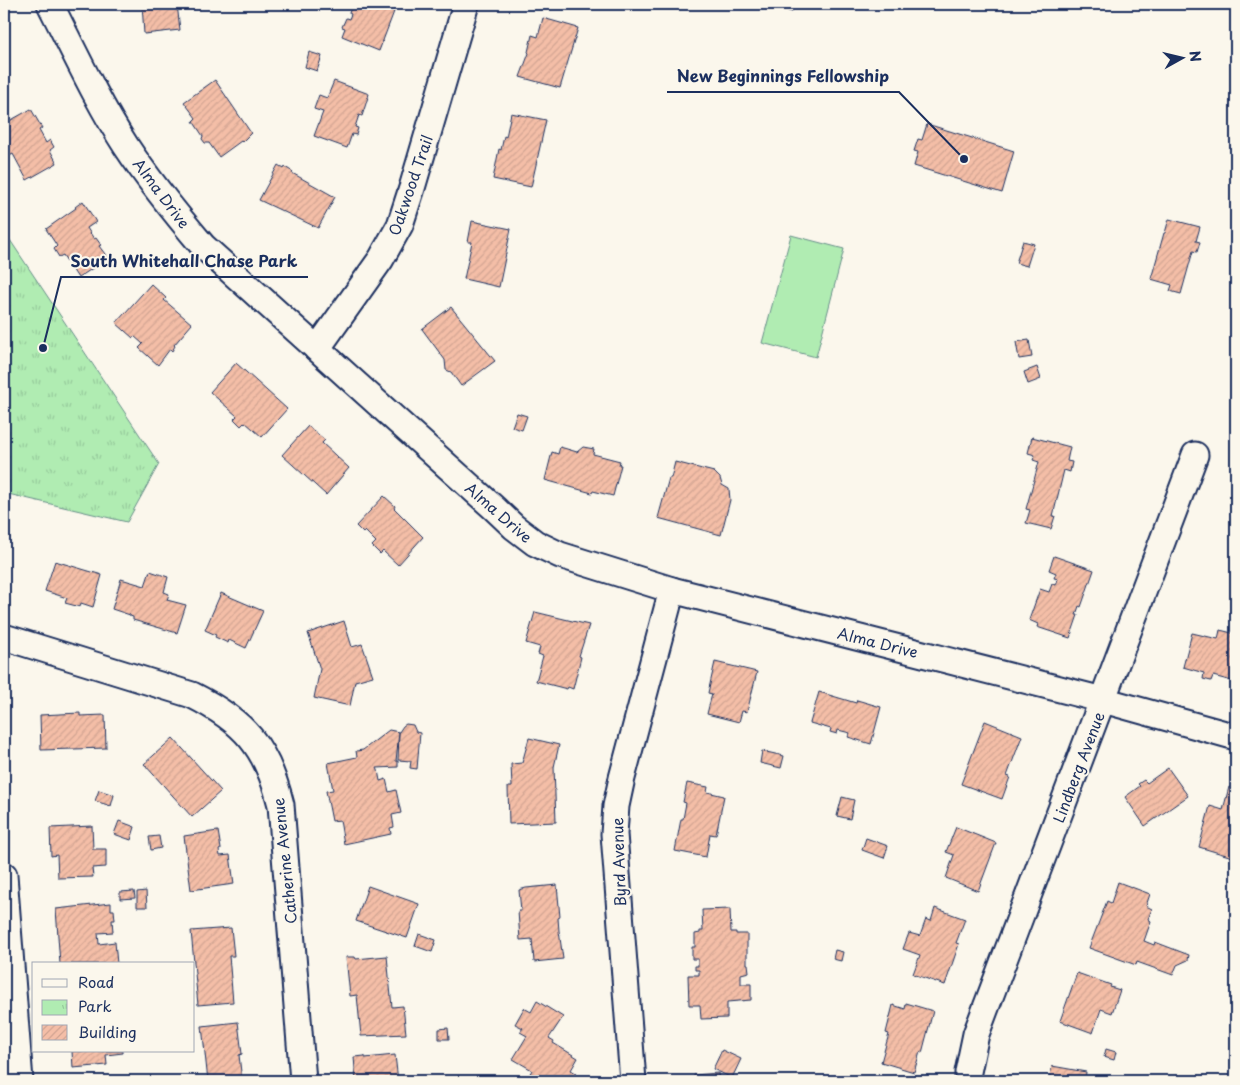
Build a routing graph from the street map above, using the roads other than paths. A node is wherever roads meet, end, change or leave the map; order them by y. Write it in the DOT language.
graph roads {
  1 [pos="50,4"];
  2 [pos="466,4"];
  3 [pos="317,349"];
  4 [pos="1195,455"];
  5 [pos="672,590"];
  6 [pos="4,636"];
  7 [pos="1103,700"];
  8 [pos="1236,737"];
  9 [pos="4,875"];
  10 [pos="5,904"];
  11 [pos="20,1081"];
  12 [pos="303,1081"];
  13 [pos="633,1081"];
  14 [pos="968,1081"];
  1 -- 3 [label="street, Alma Drive"];
  2 -- 3 [label="street, Oakwood Trail"];
  3 -- 5 [label="street, Alma Drive"];
  4 -- 7 [label="street, Lindberg Avenue"];
  5 -- 7 [label="street, Alma Drive"];
  5 -- 13 [label="street, Byrd Avenue"];
  6 -- 12 [label="street, Catherine Avenue"];
  7 -- 8 [label="street, Alma Drive"];
  7 -- 14 [label="street, Lindberg Avenue"];
  9 -- 10 [label="street"];
  10 -- 11 [label="street"];
}
